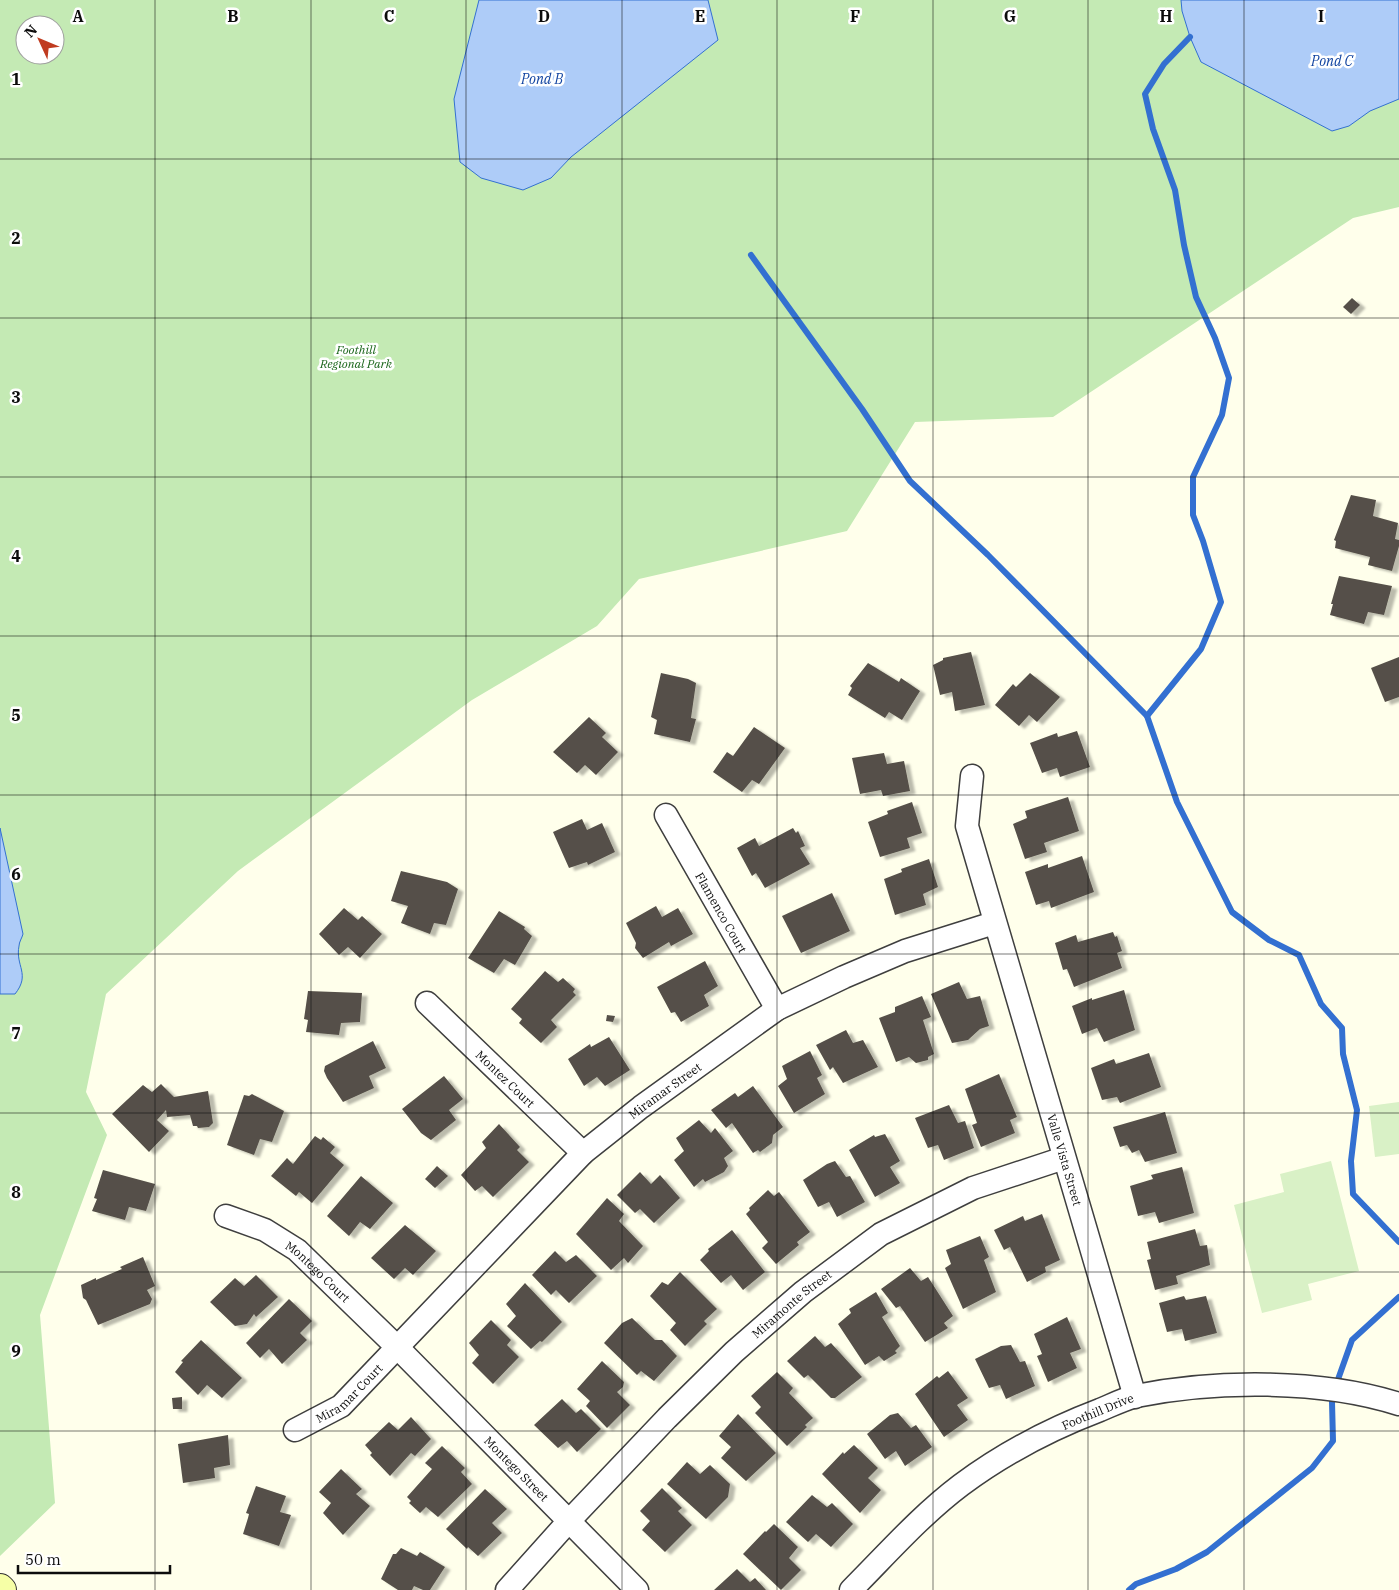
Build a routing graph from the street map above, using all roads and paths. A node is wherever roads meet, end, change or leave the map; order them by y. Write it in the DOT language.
graph roads {
  1 [pos="972,776"];
  2 [pos="666,815"];
  3 [pos="994,923"];
  4 [pos="427,1003"];
  5 [pos="777,1009"];
  6 [pos="583,1153"];
  7 [pos="1064,1158"];
  8 [pos="226,1216"];
  9 [pos="397,1347"];
  10 [pos="1134,1397"];
  11 [pos="1399,1404"];
  12 [pos="295,1430"];
  13 [pos="568,1522"];
  14 [pos="507,1590"];
  15 [pos="637,1590"];
  16 [pos="851,1590"];
  1 -- 3 [label="street, Valle Vista Street"];
  2 -- 5 [label="street, Flamenco Court"];
  3 -- 5 [label="street, Miramar Street"];
  3 -- 7 [label="street, Valle Vista Street"];
  4 -- 6 [label="street, Montez Court"];
  5 -- 6 [label="street, Miramar Street"];
  6 -- 9 [label="street, Miramar Street"];
  7 -- 10 [label="street, Valle Vista Street"];
  7 -- 13 [label="street, Miramonte Street"];
  8 -- 9 [label="street, Montego Court"];
  9 -- 12 [label="street, Miramar Court"];
  9 -- 13 [label="street, Montego Street"];
  10 -- 11 [label="street, Foothill Drive"];
  10 -- 16 [label="street, Foothill Drive"];
  13 -- 14 [label="street, Miramonte Street"];
  13 -- 15 [label="street, Montego Street"];
}
